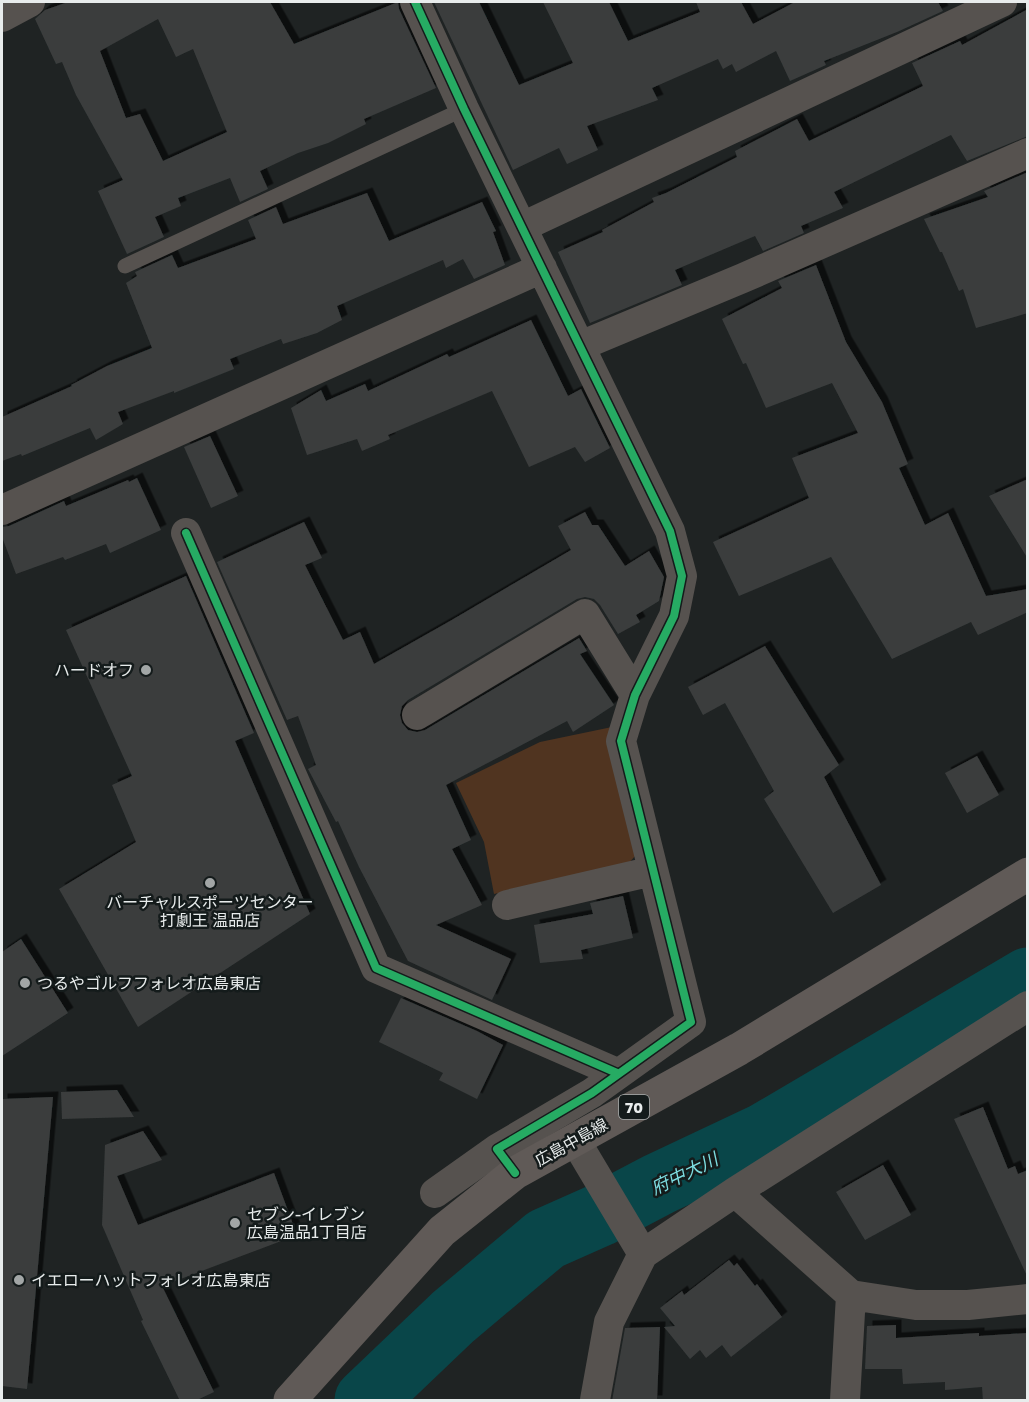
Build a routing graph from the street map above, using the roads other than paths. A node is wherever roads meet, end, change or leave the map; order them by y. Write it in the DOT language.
graph roads {
  1 [pos="30,2"];
  2 [pos="415,2"];
  3 [pos="1002,2"];
  4 [pos="2,17"];
  5 [pos="464,109"];
  6 [pos="1028,153"];
  7 [pos="522,227"];
  8 [pos="125,266"];
  9 [pos="542,268"];
  10 [pos="580,346"];
  11 [pos="2,510"];
  12 [pos="186,533"];
  13 [pos="635,695"];
  14 [pos="417,716"];
  15 [pos="653,871"];
  16 [pos="1028,874"];
  17 [pos="507,905"];
  18 [pos="1028,1006"];
  19 [pos="617,1073"];
  20 [pos="575,1140"];
  21 [pos="506,1161"];
  22 [pos="735,1192"];
  23 [pos="435,1193"];
  24 [pos="643,1254"];
  25 [pos="851,1295"];
  26 [pos="1028,1299"];
  27 [pos="290,1401"];
  28 [pos="595,1401"];
  29 [pos="845,1401"];
  1 -- 4 [label="street"];
  2 -- 5 [label="street"];
  3 -- 7 [label="street"];
  5 -- 7 [label="street"];
  5 -- 8 [label="lane"];
  6 -- 10 [label="street"];
  7 -- 9 [label="street"];
  9 -- 10 [label="street"];
  9 -- 11 [label="street"];
  10 -- 13 [label="street"];
  12 -- 19 [label="street"];
  13 -- 14 [label="street"];
  13 -- 15 [label="street"];
  15 -- 17 [label="street"];
  15 -- 19 [label="street"];
  16 -- 20 [label="main road, 広島中島線 / 70"];
  18 -- 22 [label="street"];
  19 -- 21 [label="street"];
  20 -- 21 [label="main road, 広島中島線 / 70"];
  20 -- 24 [label="street"];
  21 -- 23 [label="street"];
  21 -- 27 [label="main road, 広島中島線 / 70"];
  22 -- 24 [label="street"];
  22 -- 25 [label="street"];
  24 -- 28 [label="street"];
  25 -- 26 [label="street"];
  25 -- 29 [label="street"];
}
